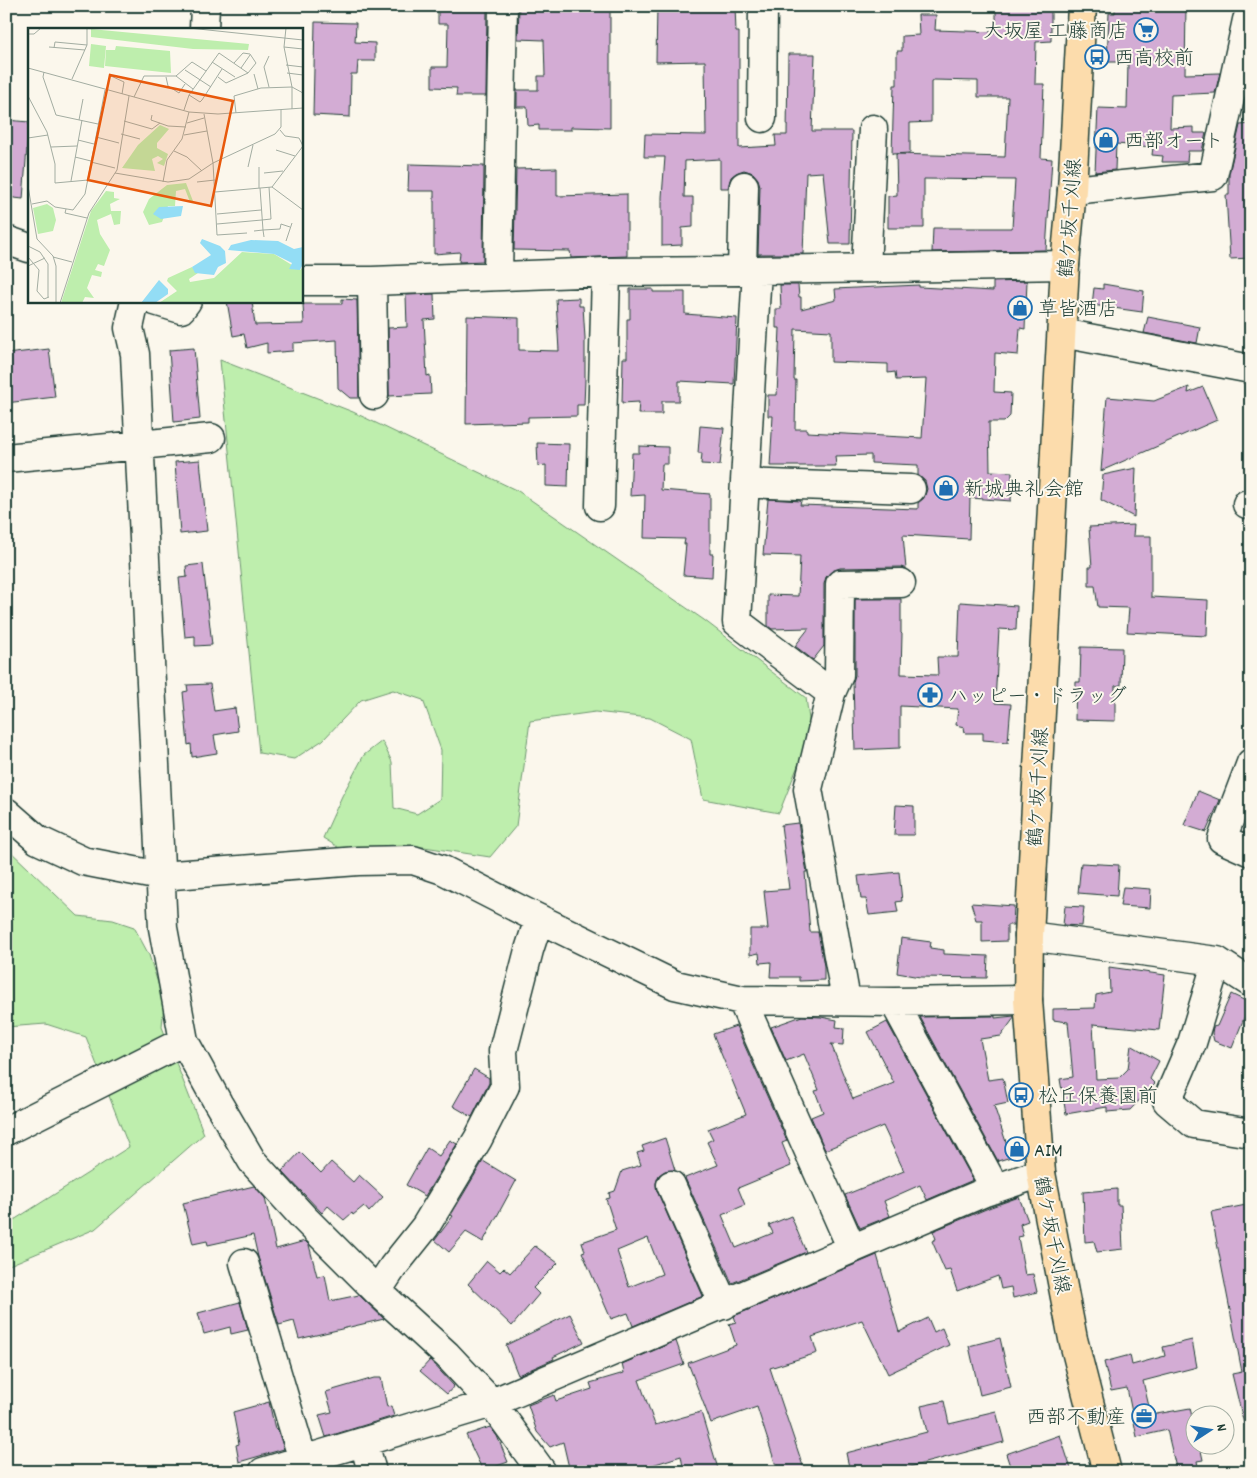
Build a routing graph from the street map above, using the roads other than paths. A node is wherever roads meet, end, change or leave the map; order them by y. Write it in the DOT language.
graph roads {
  1 [pos="205,6"];
  2 [pos="504,6"];
  3 [pos="763,6"];
  4 [pos="1082,6"];
  5 [pos="1246,20"];
  6 [pos="204,28"];
  7 [pos="762,118"];
  8 [pos="873,129"];
  9 [pos="744,186"];
  10 [pos="1072,190"];
  11 [pos="6,240"];
  12 [pos="28,248"];
  13 [pos="1065,265"];
  14 [pos="866,268"];
  15 [pos="749,270"];
  16 [pos="606,272"];
  17 [pos="498,275"];
  18 [pos="302,281"];
  19 [pos="372,281"];
  20 [pos="135,302"];
  21 [pos="158,302"];
  22 [pos="186,302"];
  23 [pos="1062,334"];
  24 [pos="1251,369"];
  25 [pos="374,395"];
  26 [pos="211,438"];
  27 [pos="138,445"];
  28 [pos="6,458"];
  29 [pos="744,483"];
  30 [pos="911,489"];
  31 [pos="600,506"];
  32 [pos="901,582"];
  33 [pos="831,693"];
  34 [pos="1251,763"];
  35 [pos="6,812"];
  36 [pos="1251,852"];
  37 [pos="160,876"];
  38 [pos="539,918"];
  39 [pos="1029,936"];
  40 [pos="1217,961"];
  41 [pos="1251,983"];
  42 [pos="742,1000"];
  43 [pos="846,1000"];
  44 [pos="1028,1000"];
  45 [pos="894,1002"];
  46 [pos="184,1040"];
  47 [pos="6,1131"];
  48 [pos="1251,1133"];
  49 [pos="1041,1173"];
  50 [pos="671,1184"];
  51 [pos="994,1188"];
  52 [pos="852,1249"];
  53 [pos="244,1263"];
  54 [pos="377,1291"];
  55 [pos="724,1305"];
  56 [pos="492,1403"];
  57 [pos="364,1442"];
  58 [pos="303,1460"];
  59 [pos="263,1472"];
  60 [pos="372,1472"];
  61 [pos="542,1472"];
  62 [pos="1107,1472"];
  1 -- 6 [label="street"];
  2 -- 17 [label="street"];
  3 -- 7 [label="street"];
  4 -- 10 [label="main road, 鶴ケ坂千刈線"];
  5 -- 10 [label="street"];
  8 -- 14 [label="street"];
  9 -- 15 [label="street"];
  10 -- 13 [label="main road, 鶴ケ坂千刈線"];
  11 -- 12 [label="street"];
  13 -- 14 [label="street"];
  13 -- 23 [label="main road, 鶴ケ坂千刈線"];
  14 -- 15 [label="street"];
  15 -- 16 [label="street"];
  15 -- 29 [label="street"];
  16 -- 17 [label="street"];
  16 -- 31 [label="street"];
  17 -- 19 [label="street"];
  18 -- 19 [label="street"];
  19 -- 25 [label="street"];
  20 -- 27 [label="street"];
  21 -- 22 [label="street"];
  23 -- 24 [label="street"];
  23 -- 39 [label="main road, 鶴ケ坂千刈線"];
  26 -- 27 [label="street"];
  27 -- 28 [label="street"];
  27 -- 37 [label="street"];
  29 -- 30 [label="street"];
  29 -- 33 [label="street"];
  32 -- 33 [label="street"];
  33 -- 43 [label="street"];
  34 -- 36 [label="street"];
  35 -- 37 [label="street"];
  37 -- 38 [label="street"];
  37 -- 46 [label="street"];
  38 -- 42 [label="street"];
  38 -- 54 [label="street"];
  39 -- 40 [label="street"];
  39 -- 44 [label="main road, 鶴ケ坂千刈線"];
  40 -- 41 [label="street"];
  40 -- 48 [label="street"];
  42 -- 43 [label="street"];
  42 -- 52 [label="street"];
  43 -- 45 [label="street"];
  44 -- 45 [label="street"];
  44 -- 49 [label="main road, 鶴ケ坂千刈線"];
  45 -- 51 [label="street"];
  46 -- 47 [label="street"];
  46 -- 54 [label="street"];
  49 -- 51 [label="street"];
  49 -- 62 [label="main road, 鶴ケ坂千刈線"];
  50 -- 55 [label="street"];
  51 -- 52 [label="street"];
  52 -- 55 [label="street"];
  53 -- 58 [label="street"];
  54 -- 56 [label="street"];
  55 -- 56 [label="street"];
  56 -- 57 [label="street"];
  56 -- 61 [label="street"];
  57 -- 58 [label="street"];
  57 -- 60 [label="street"];
  58 -- 59 [label="street"];
}
